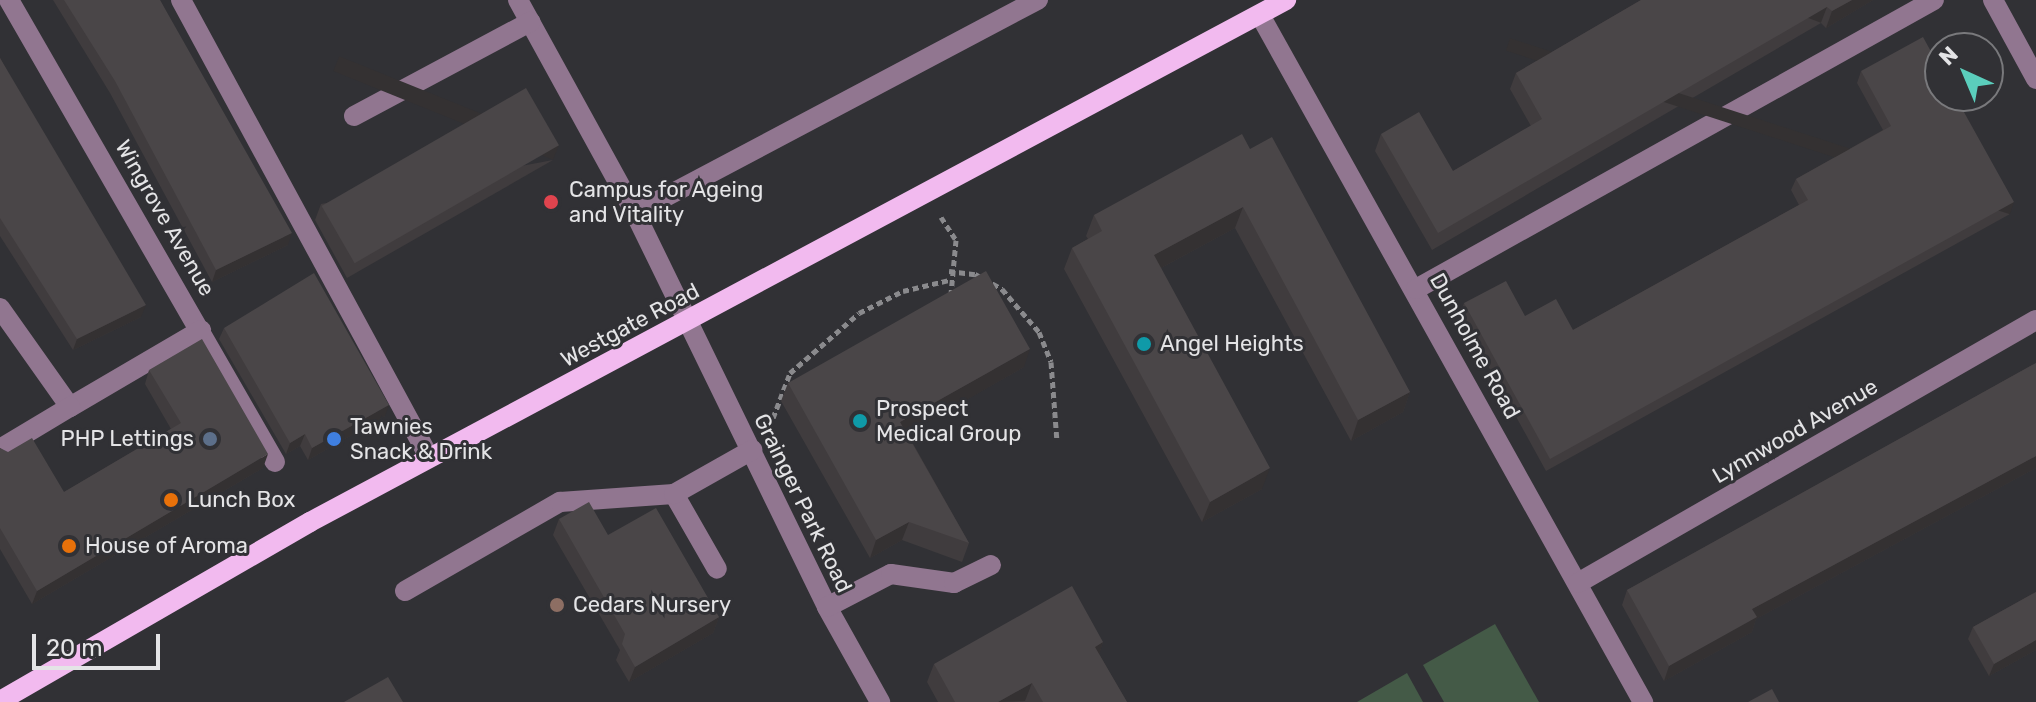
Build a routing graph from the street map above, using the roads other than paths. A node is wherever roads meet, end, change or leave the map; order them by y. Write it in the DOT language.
graph roads {
  1 [pos="9,0"];
  2 [pos="181,0"];
  3 [pos="518,0"];
  4 [pos="1038,0"];
  5 [pos="1286,0"];
  6 [pos="1934,0"];
  7 [pos="1993,0"];
  8 [pos="1260,15"];
  9 [pos="530,22"];
  10 [pos="2036,79"];
  11 [pos="354,116"];
  12 [pos="635,213"];
  13 [pos="1416,289"];
  14 [pos="0,308"];
  15 [pos="2036,320"];
  16 [pos="689,321"];
  17 [pos="201,330"];
  18 [pos="70,407"];
  19 [pos="0,449"];
  20 [pos="752,450"];
  21 [pos="429,457"];
  22 [pos="275,462"];
  23 [pos="674,494"];
  24 [pos="991,565"];
  25 [pos="717,569"];
  26 [pos="1578,583"];
  27 [pos="405,591"];
  28 [pos="827,607"];
  29 [pos="0,701"];
  30 [pos="880,702"];
  31 [pos="1643,702"];
  1 -- 17 [label="street, Wingrove Avenue"];
  2 -- 21 [label="street"];
  3 -- 9 [label="street, Grainger Park Road"];
  4 -- 12 [label="street"];
  5 -- 8 [label="main road, Westgate Road"];
  6 -- 13 [label="street"];
  7 -- 10 [label="street"];
  8 -- 13 [label="street, Dunholme Road"];
  8 -- 16 [label="main road, Westgate Road"];
  9 -- 11 [label="street"];
  9 -- 12 [label="street, Grainger Park Road"];
  12 -- 16 [label="street, Grainger Park Road"];
  13 -- 26 [label="street, Dunholme Road"];
  14 -- 18 [label="street"];
  15 -- 26 [label="street, Lynnwood Avenue"];
  16 -- 20 [label="street, Grainger Park Road"];
  16 -- 21 [label="main road, Westgate Road"];
  17 -- 18 [label="street"];
  17 -- 22 [label="street, Wingrove Avenue"];
  18 -- 19 [label="street"];
  20 -- 23 [label="street"];
  20 -- 28 [label="street, Grainger Park Road"];
  21 -- 29 [label="main road, Westgate Road"];
  23 -- 25 [label="street"];
  23 -- 27 [label="street"];
  24 -- 28 [label="street"];
  26 -- 31 [label="street, Dunholme Road"];
  28 -- 30 [label="street, Grainger Park Road"];
}
